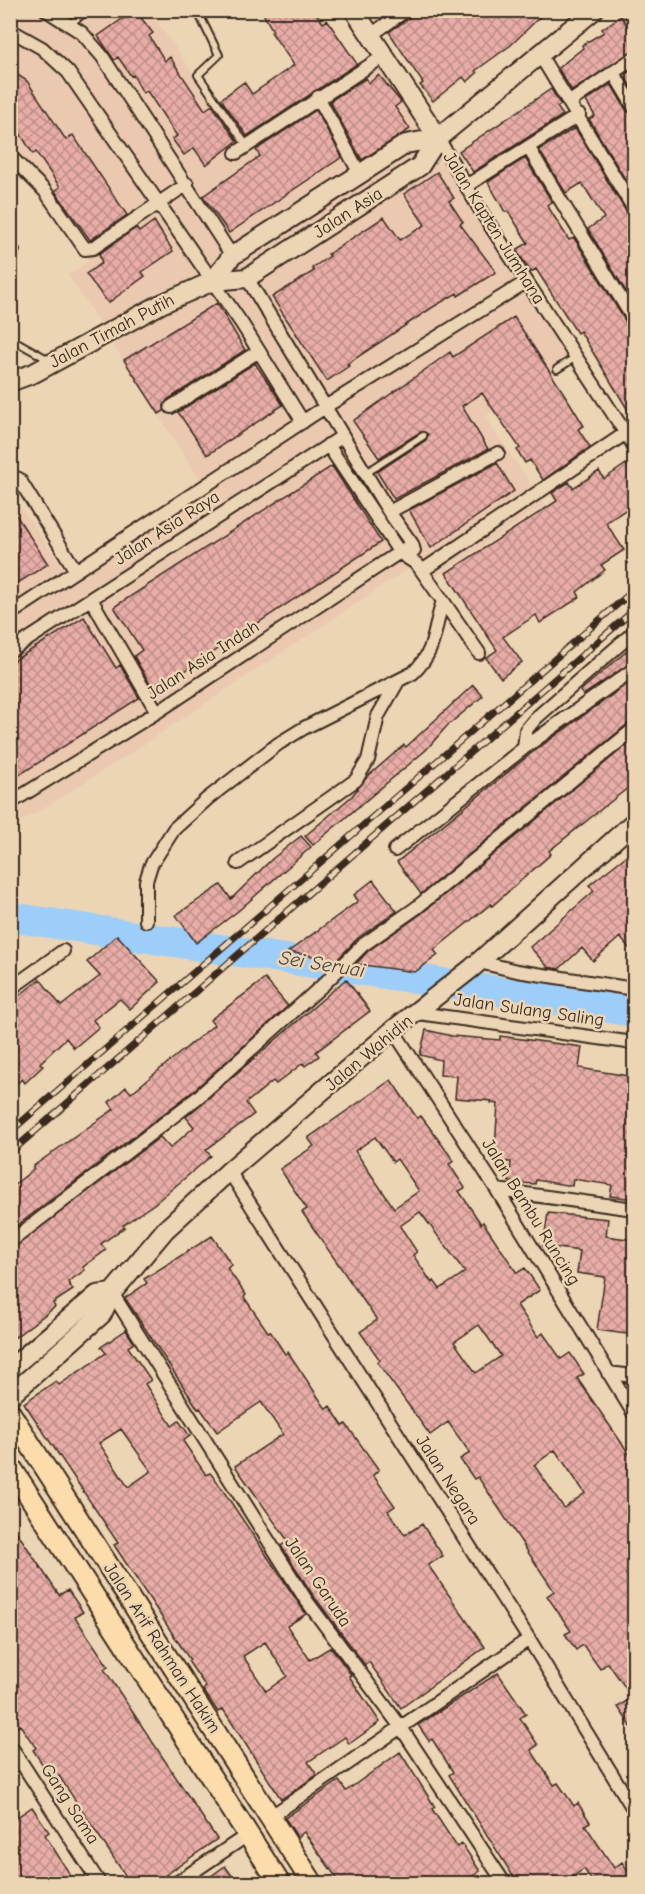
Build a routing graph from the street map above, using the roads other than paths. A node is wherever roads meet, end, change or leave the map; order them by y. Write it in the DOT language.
graph roads {
  1 [pos="46,10"];
  2 [pos="88,10"];
  3 [pos="196,10"];
  4 [pos="354,10"];
  5 [pos="406,10"];
  6 [pos="594,10"];
  7 [pos="630,10"];
  8 [pos="634,17"];
  9 [pos="69,25"];
  10 [pos="10,30"];
  11 [pos="371,35"];
  12 [pos="540,55"];
  13 [pos="384,56"];
  14 [pos="634,58"];
  15 [pos="614,72"];
  16 [pos="318,97"];
  17 [pos="570,102"];
  18 [pos="634,107"];
  19 [pos="579,115"];
  20 [pos="438,138"];
  21 [pos="528,147"];
  22 [pos="242,149"];
  23 [pos="10,156"];
  24 [pos="360,174"];
  25 [pos="187,184"];
  26 [pos="466,186"];
  27 [pos="159,202"];
  28 [pos="634,208"];
  29 [pos="10,247"];
  30 [pos="232,256"];
  31 [pos="10,260"];
  32 [pos="247,278"];
  33 [pos="213,281"];
  34 [pos="526,282"];
  35 [pos="634,320"];
  36 [pos="10,338"];
  37 [pos="259,351"];
  38 [pos="576,357"];
  39 [pos="52,362"];
  40 [pos="557,369"];
  41 [pos="10,382"];
  42 [pos="171,407"];
  43 [pos="326,407"];
  44 [pos="303,422"];
  45 [pos="626,433"];
  46 [pos="343,436"];
  47 [pos="423,436"];
  48 [pos="328,445"];
  49 [pos="634,446"];
  50 [pos="498,453"];
  51 [pos="366,473"];
  52 [pos="10,476"];
  53 [pos="389,512"];
  54 [pos="412,544"];
  55 [pos="400,553"];
  56 [pos="420,567"];
  57 [pos="76,571"];
  58 [pos="91,599"];
  59 [pos="444,601"];
  60 [pos="10,614"];
  61 [pos="634,633"];
  62 [pos="10,651"];
  63 [pos="479,653"];
  64 [pos="634,669"];
  65 [pos="397,683"];
  66 [pos="157,712"];
  67 [pos="634,729"];
  68 [pos="524,748"];
  69 [pos="10,803"];
  70 [pos="634,822"];
  71 [pos="395,850"];
  72 [pos="237,862"];
  73 [pos="146,921"];
  74 [pos="63,951"];
  75 [pos="476,965"];
  76 [pos="10,989"];
  77 [pos="634,989"];
  78 [pos="421,1011"];
  79 [pos="393,1030"];
  80 [pos="634,1042"];
  81 [pos="229,1171"];
  82 [pos="497,1190"];
  83 [pos="634,1209"];
  84 [pos="10,1242"];
  85 [pos="112,1293"];
  86 [pos="10,1370"];
  87 [pos="608,1373"];
  88 [pos="634,1376"];
  89 [pos="10,1396"];
  90 [pos="10,1413"];
  91 [pos="634,1414"];
  92 [pos="10,1466"];
  93 [pos="529,1639"];
  94 [pos="400,1726"];
  95 [pos="10,1745"];
  96 [pos="634,1810"];
  97 [pos="270,1816"];
  98 [pos="249,1834"];
  99 [pos="100,1884"];
  100 [pos="175,1884"];
  101 [pos="280,1884"];
  102 [pos="313,1884"];
  103 [pos="505,1884"];
  1 -- 9 [label="street"];
  2 -- 9 [label="lane"];
  3 -- 22 [label="lane"];
  4 -- 11 [label="street, Jalan Kapten Jumhana"];
  5 -- 11 [label="street"];
  6 -- 12 [label="street, Jalan Asia"];
  7 -- 8 [label="street"];
  9 -- 25 [label="street"];
  10 -- 27 [label="street"];
  11 -- 13 [label="street, Jalan Kapten Jumhana"];
  12 -- 17 [label="street"];
  12 -- 20 [label="street, Jalan Asia"];
  13 -- 16 [label="street"];
  13 -- 20 [label="street, Jalan Kapten Jumhana"];
  14 -- 15 [label="street"];
  15 -- 17 [label="street"];
  15 -- 18 [label="street"];
  16 -- 22 [label="street"];
  16 -- 24 [label="street"];
  17 -- 19 [label="street"];
  19 -- 21 [label="street"];
  19 -- 28 [label="street"];
  20 -- 24 [label="street, Jalan Asia"];
  20 -- 26 [label="street, Jalan Kapten Jumhana"];
  20 -- 32 [label="street, Jalan Asia"];
  21 -- 26 [label="street"];
  21 -- 35 [label="street"];
  23 -- 27 [label="street"];
  24 -- 30 [label="street, Jalan Asia"];
  25 -- 27 [label="street"];
  25 -- 30 [label="street"];
  26 -- 34 [label="street, Jalan Kapten Jumhana"];
  27 -- 33 [label="street"];
  29 -- 31 [label="lane"];
  30 -- 33 [label="street, Jalan Timah Putih"];
  32 -- 33 [label="street, Jalan Timah Putih"];
  32 -- 43 [label="street"];
  33 -- 37 [label="street"];
  33 -- 39 [label="street, Jalan Timah Putih"];
  34 -- 38 [label="street, Jalan Kapten Jumhana"];
  34 -- 43 [label="street, Jalan Asia Raya"];
  36 -- 39 [label="lane"];
  37 -- 42 [label="street"];
  37 -- 44 [label="street"];
  38 -- 40 [label="lane"];
  38 -- 45 [label="street, Jalan Kapten Jumhana"];
  39 -- 41 [label="street, Jalan Timah Putih"];
  43 -- 44 [label="street, Jalan Asia Raya"];
  43 -- 46 [label="street"];
  44 -- 57 [label="street, Jalan Asia Raya"];
  45 -- 49 [label="street, Jalan Kapten Jumhana"];
  45 -- 56 [label="street"];
  46 -- 48 [label="street, Jalan Asia Raya"];
  46 -- 51 [label="street"];
  47 -- 51 [label="lane"];
  48 -- 55 [label="street"];
  48 -- 58 [label="street, Jalan Asia Raya"];
  50 -- 53 [label="street"];
  51 -- 53 [label="street"];
  52 -- 57 [label="street"];
  53 -- 54 [label="street"];
  54 -- 55 [label="street, Jalan Asia Indah"];
  54 -- 56 [label="street"];
  55 -- 56 [label="street"];
  55 -- 66 [label="street, Jalan Asia Indah"];
  56 -- 59 [label="street"];
  57 -- 60 [label="street, Jalan Asia Raya"];
  58 -- 62 [label="street, Jalan Asia Raya"];
  58 -- 66 [label="street"];
  59 -- 63 [label="street"];
  59 -- 65 [label="street"];
  61 -- 68 [label="street"];
  64 -- 68 [label="street"];
  65 -- 72 [label="street"];
  65 -- 73 [label="street"];
  66 -- 69 [label="street, Jalan Asia Indah"];
  67 -- 84 [label="street"];
  68 -- 71 [label="street"];
  70 -- 75 [label="street, Jalan Wahidin"];
  74 -- 76 [label="street"];
  75 -- 77 [label="street"];
  75 -- 78 [label="street, Jalan Wahidin"];
  78 -- 79 [label="street, Jalan Wahidin"];
  78 -- 80 [label="street, Jalan Sulang Saling"];
  79 -- 81 [label="street, Jalan Wahidin"];
  79 -- 82 [label="street, Jalan Bambu Runcing"];
  81 -- 85 [label="street, Jalan Wahidin"];
  81 -- 93 [label="street, Jalan Negara"];
  82 -- 83 [label="street"];
  82 -- 87 [label="street, Jalan Bambu Runcing"];
  85 -- 86 [label="street, Jalan Wahidin"];
  85 -- 89 [label="street, Jalan Wahidin"];
  85 -- 94 [label="street, Jalan Garuda"];
  87 -- 88 [label="street"];
  87 -- 91 [label="street, Jalan Bambu Runcing"];
  90 -- 97 [label="main road, Jalan Arif Rahman Hakim"];
  92 -- 98 [label="main road, Jalan Arif Rahman Hakim"];
  93 -- 94 [label="street"];
  93 -- 96 [label="street, Jalan Negara"];
  94 -- 97 [label="street"];
  94 -- 103 [label="street, Jalan Garuda"];
  95 -- 99 [label="street, Gang Sama"];
  97 -- 102 [label="main road, Jalan Arif Rahman Hakim"];
  98 -- 100 [label="street"];
  98 -- 101 [label="main road, Jalan Arif Rahman Hakim"];
}
